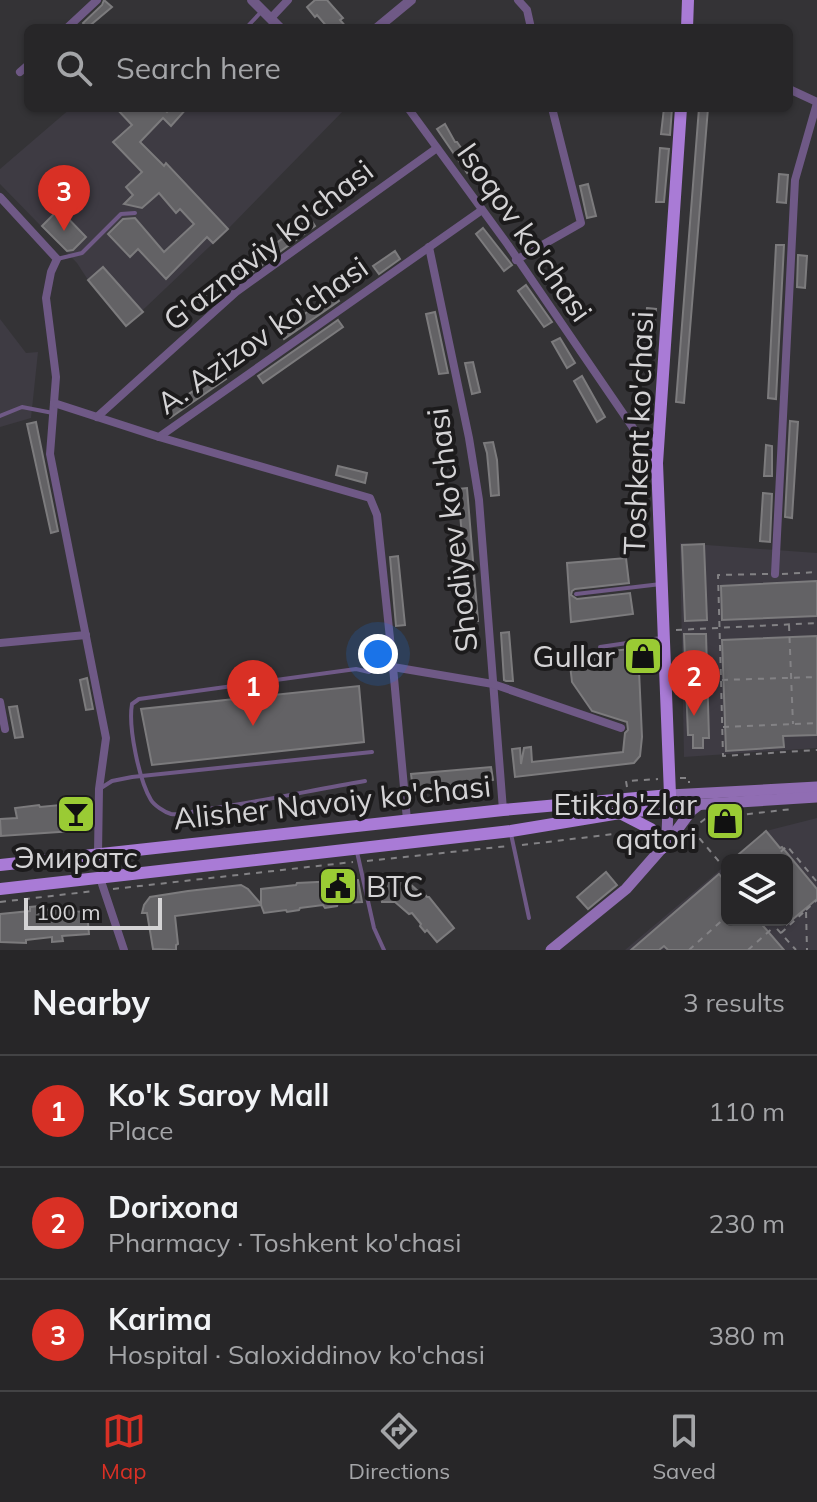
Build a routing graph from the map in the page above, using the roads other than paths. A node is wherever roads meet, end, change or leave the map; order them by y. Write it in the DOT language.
graph roads {
  1 [pos="97,0"];
  2 [pos="252,0"];
  3 [pos="288,0"];
  4 [pos="411,0"];
  5 [pos="518,0"];
  6 [pos="692,1"];
  7 [pos="267,14"];
  8 [pos="71,24"];
  9 [pos="252,24"];
  10 [pos="276,24"];
  11 [pos="382,24"];
  12 [pos="530,24"];
  13 [pos="688,24"];
  14 [pos="24,68"];
  15 [pos="20,72"];
  16 [pos="793,91"];
  17 [pos="817,102"];
  18 [pos="411,112"];
  19 [pos="553,112"];
  20 [pos="681,112"];
  21 [pos="437,148"];
  22 [pos="0,197"];
  23 [pos="482,210"];
  24 [pos="135,213"];
  25 [pos="429,247"];
  26 [pos="57,259"];
  27 [pos="516,260"];
  28 [pos="53,408"];
  29 [pos="0,416"];
  30 [pos="97,417"];
  31 [pos="159,437"];
  32 [pos="657,463"];
  33 [pos="775,574"];
  34 [pos="661,584"];
  35 [pos="576,594"];
  36 [pos="663,634"];
  37 [pos="86,635"];
  38 [pos="0,643"];
  39 [pos="600,647"];
  40 [pos="393,667"];
  41 [pos="369,672"];
  42 [pos="493,684"];
  43 [pos="0,702"];
  44 [pos="621,728"];
  45 [pos="5,729"];
  46 [pos="372,752"];
  47 [pos="142,777"];
  48 [pos="365,781"];
  49 [pos="817,787"];
  50 [pos="99,789"];
  51 [pos="817,797"];
  52 [pos="669,801"];
  53 [pos="700,804"];
  54 [pos="503,810"];
  55 [pos="620,813"];
  56 [pos="407,820"];
  57 [pos="511,831"];
  58 [pos="224,839"];
  59 [pos="662,848"];
  60 [pos="98,853"];
  61 [pos="358,855"];
  62 [pos="227,863"];
  63 [pos="0,865"];
  64 [pos="101,884"];
  65 [pos="0,889"];
  66 [pos="529,918"];
  67 [pos="124,950"];
  68 [pos="384,950"];
  69 [pos="551,950"];
  1 -- 8 [label="street"];
  2 -- 7 [label="street"];
  3 -- 7 [label="street"];
  4 -- 11 [label="street"];
  5 -- 12 [label="street"];
  6 -- 13 [label="main road"];
  7 -- 9 [label="lane"];
  7 -- 10 [label="street"];
  14 -- 15 [label="street"];
  16 -- 17 [label="street"];
  17 -- 33 [label="street"];
  18 -- 21 [label="street, Isoqov ko'chasi"];
  19 -- 27 [label="street"];
  20 -- 32 [label="main road, Toshkent ko'chasi"];
  21 -- 23 [label="street, Isoqov ko'chasi"];
  21 -- 30 [label="street, G'aznaviy ko'chasi"];
  22 -- 26 [label="street"];
  23 -- 25 [label="street, A. Azizov ko'chasi"];
  23 -- 27 [label="street, Isoqov ko'chasi"];
  24 -- 26 [label="lane"];
  25 -- 31 [label="street, A. Azizov ko'chasi"];
  25 -- 42 [label="street, Shodiyev ko'chasi"];
  26 -- 28 [label="street"];
  27 -- 32 [label="street, Isoqov ko'chasi"];
  28 -- 29 [label="lane"];
  28 -- 30 [label="street, A. Azizov ko'chasi"];
  28 -- 37 [label="street"];
  30 -- 31 [label="street, A. Azizov ko'chasi"];
  31 -- 40 [label="street"];
  32 -- 34 [label="main road, Toshkent ko'chasi"];
  34 -- 35 [label="lane"];
  34 -- 36 [label="main road, Toshkent ko'chasi"];
  36 -- 39 [label="lane"];
  36 -- 52 [label="main road, Toshkent ko'chasi"];
  37 -- 38 [label="street"];
  37 -- 50 [label="street"];
  40 -- 42 [label="street"];
  40 -- 56 [label="street"];
  41 -- 47 [label="lane"];
  42 -- 44 [label="street"];
  42 -- 54 [label="street, Shodiyev ko'chasi"];
  43 -- 45 [label="street"];
  46 -- 47 [label="lane"];
  47 -- 48 [label="lane"];
  47 -- 50 [label="lane"];
  49 -- 52 [label="main road"];
  50 -- 60 [label="street"];
  51 -- 53 [label="main road"];
  52 -- 53 [label="main road"];
  52 -- 54 [label="main road, Alisher Navoiy ko'chasi"];
  52 -- 55 [label="main road, Alisher Navoiy ko'chasi"];
  52 -- 59 [label="main road"];
  53 -- 59 [label="main road"];
  54 -- 56 [label="main road, Alisher Navoiy ko'chasi"];
  55 -- 57 [label="main road, Alisher Navoiy ko'chasi"];
  55 -- 59 [label="main road"];
  56 -- 58 [label="main road, Alisher Navoiy ko'chasi"];
  57 -- 61 [label="main road, Alisher Navoiy ko'chasi"];
  57 -- 66 [label="lane"];
  58 -- 60 [label="main road, Alisher Navoiy ko'chasi"];
  58 -- 62 [label="main road"];
  59 -- 69 [label="main road"];
  60 -- 63 [label="main road, Alisher Navoiy ko'chasi"];
  61 -- 62 [label="main road, Alisher Navoiy ko'chasi"];
  61 -- 68 [label="lane"];
  62 -- 64 [label="main road, Alisher Navoiy ko'chasi"];
  64 -- 65 [label="main road, Alisher Navoiy ko'chasi"];
  64 -- 67 [label="street"];
}
